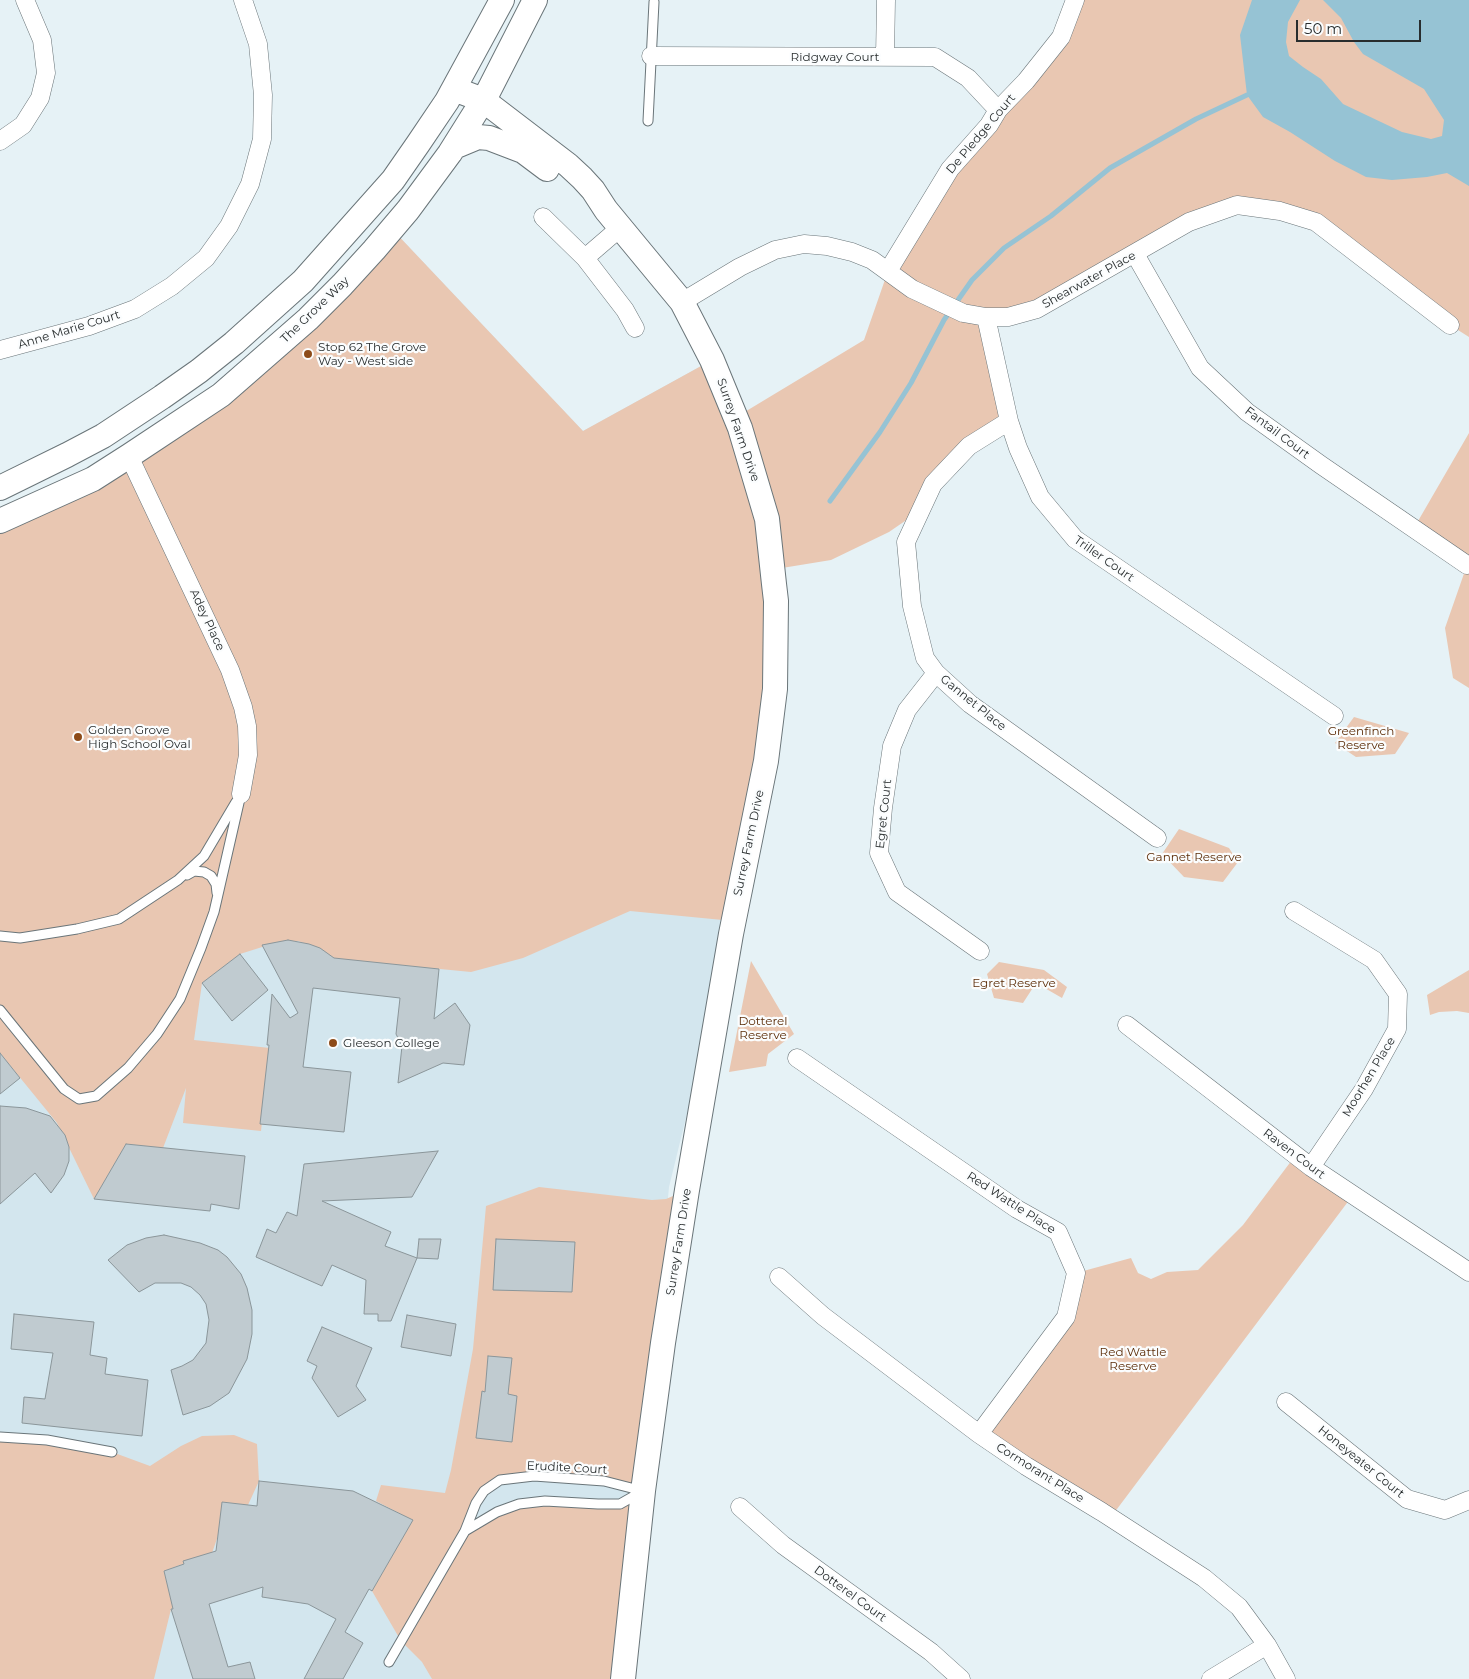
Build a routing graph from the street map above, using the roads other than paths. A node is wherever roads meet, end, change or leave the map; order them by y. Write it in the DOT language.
graph roads {
  1 [pos="25,0"];
  2 [pos="243,0"];
  3 [pos="502,0"];
  4 [pos="535,0"];
  5 [pos="886,0"];
  6 [pos="1075,0"];
  7 [pos="654,2"];
  8 [pos="651,56"];
  9 [pos="885,57"];
  10 [pos="454,89"];
  11 [pos="479,107"];
  12 [pos="998,110"];
  13 [pos="648,121"];
  14 [pos="0,141"];
  15 [pos="454,147"];
  16 [pos="523,151"];
  17 [pos="543,217"];
  18 [pos="613,218"];
  19 [pos="1135,254"];
  20 [pos="585,258"];
  21 [pos="888,271"];
  22 [pos="682,302"];
  23 [pos="986,317"];
  24 [pos="1450,325"];
  25 [pos="635,328"];
  26 [pos="0,350"];
  27 [pos="1009,422"];
  28 [pos="113,429"];
  29 [pos="129,456"];
  30 [pos="0,488"];
  31 [pos="0,521"];
  32 [pos="1467,565"];
  33 [pos="936,673"];
  34 [pos="1334,716"];
  35 [pos="241,794"];
  36 [pos="1157,838"];
  37 [pos="178,880"];
  38 [pos="218,896"];
  39 [pos="1294,911"];
  40 [pos="0,936"];
  41 [pos="980,951"];
  42 [pos="0,1010"];
  43 [pos="1127,1025"];
  44 [pos="797,1058"];
  45 [pos="1311,1167"];
  46 [pos="1469,1272"];
  47 [pos="779,1277"];
  48 [pos="1286,1402"];
  49 [pos="979,1434"];
  50 [pos="0,1437"];
  51 [pos="112,1452"];
  52 [pos="643,1491"];
  53 [pos="1469,1500"];
  54 [pos="740,1508"];
  55 [pos="465,1531"];
  56 [pos="1267,1645"];
  57 [pos="389,1662"];
  58 [pos="623,1679"];
  59 [pos="961,1679"];
  60 [pos="1211,1679"];
  61 [pos="1286,1679"];
  1 -- 14 [label="street"];
  2 -- 26 [label="street, Anne Marie Court"];
  3 -- 10 [label="street"];
  4 -- 11 [label="street, The Grove Way"];
  5 -- 9 [label="street"];
  6 -- 12 [label="street, De Pledge Court"];
  7 -- 8 [label="lane"];
  8 -- 9 [label="street, Ridgway Court"];
  8 -- 13 [label="lane"];
  9 -- 12 [label="street, Ridgway Court"];
  10 -- 11 [label="street"];
  10 -- 28 [label="street"];
  11 -- 15 [label="street, The Grove Way"];
  11 -- 16 [label="street"];
  11 -- 18 [label="street, Surrey Farm Drive"];
  12 -- 21 [label="street, De Pledge Court"];
  15 -- 16 [label="street"];
  15 -- 29 [label="street, The Grove Way"];
  16 -- 18 [label="street"];
  17 -- 20 [label="street"];
  18 -- 20 [label="street"];
  18 -- 22 [label="street, Surrey Farm Drive"];
  19 -- 23 [label="street, Shearwater Place"];
  19 -- 24 [label="street, Shearwater Place"];
  19 -- 32 [label="street, Fantail Court"];
  20 -- 25 [label="street"];
  21 -- 22 [label="street, Shearwater Place"];
  21 -- 23 [label="street, Shearwater Place"];
  22 -- 52 [label="street, Surrey Farm Drive"];
  23 -- 27 [label="street, Triller Court"];
  27 -- 33 [label="street, Gannet Place"];
  27 -- 34 [label="street, Triller Court"];
  28 -- 29 [label="street"];
  28 -- 30 [label="street"];
  29 -- 31 [label="street, The Grove Way"];
  29 -- 35 [label="street, Adey Place"];
  33 -- 36 [label="street, Gannet Place"];
  33 -- 41 [label="street, Egret Court"];
  35 -- 37 [label="lane"];
  35 -- 38 [label="lane"];
  37 -- 38 [label="lane"];
  37 -- 40 [label="lane"];
  38 -- 42 [label="lane"];
  39 -- 45 [label="street, Moorhen Place"];
  43 -- 45 [label="street, Raven Court"];
  44 -- 49 [label="street, Red Wattle Place"];
  45 -- 46 [label="street, Raven Court"];
  47 -- 49 [label="street, Cormorant Place"];
  48 -- 53 [label="street, Honeyeater Court"];
  49 -- 56 [label="street, Cormorant Place"];
  50 -- 51 [label="lane"];
  52 -- 55 [label="lane"];
  52 -- 55 [label="lane, Erudite Court"];
  52 -- 58 [label="street, Surrey Farm Drive"];
  54 -- 59 [label="street, Dotterel Court"];
  55 -- 57 [label="lane, Erudite Court"];
  56 -- 60 [label="street"];
  56 -- 61 [label="street, Cormorant Place"];
}
